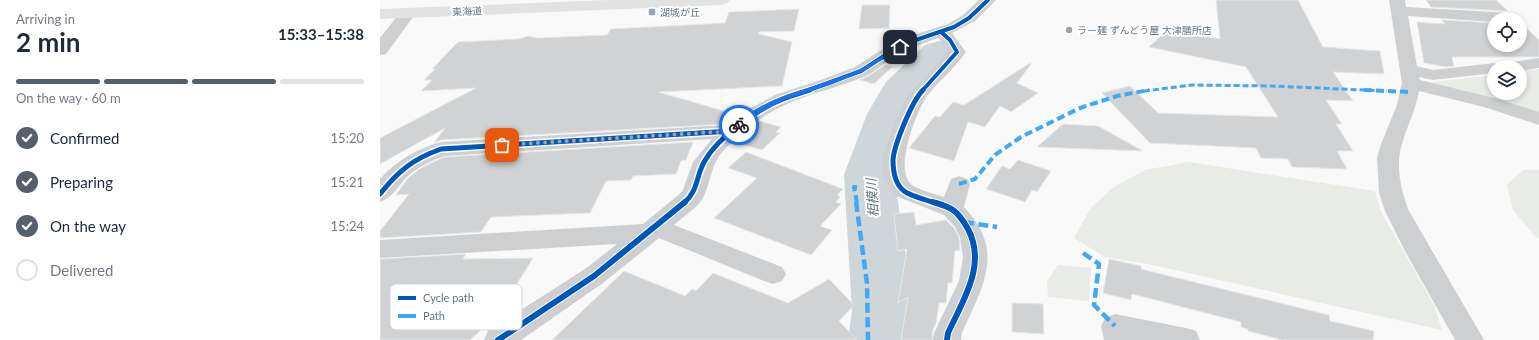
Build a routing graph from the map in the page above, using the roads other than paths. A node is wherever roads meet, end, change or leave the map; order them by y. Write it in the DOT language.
graph roads {
  1 [pos="722,0"];
  2 [pos="988,0"];
  3 [pos="1398,6"];
  4 [pos="408,13"];
  5 [pos="380,14"];
  6 [pos="1487,15"];
  7 [pos="941,32"];
  8 [pos="380,50"];
  9 [pos="1539,63"];
  10 [pos="1527,64"];
  11 [pos="1487,69"];
  12 [pos="1410,76"];
  13 [pos="1539,118"];
  14 [pos="732,131"];
  15 [pos="959,184"];
  16 [pos="380,194"];
  17 [pos="952,209"];
  18 [pos="653,230"];
  19 [pos="380,249"];
  20 [pos="773,274"];
  21 [pos="522,324"];
  22 [pos="513,330"];
  23 [pos="498,340"];
  24 [pos="947,340"];
  25 [pos="1118,340"];
  26 [pos="1186,340"];
  27 [pos="1470,340"];
  1 -- 4 [label="highway, 東海道"];
  2 -- 7 [label="street"];
  3 -- 6 [label="street"];
  3 -- 12 [label="street"];
  4 -- 5 [label="highway, 東海道"];
  4 -- 8 [label="street"];
  7 -- 14 [label="street"];
  7 -- 17 [label="street"];
  9 -- 10 [label="street"];
  11 -- 12 [label="street"];
  12 -- 13 [label="street"];
  12 -- 27 [label="street"];
  14 -- 16 [label="street"];
  14 -- 18 [label="street"];
  15 -- 17 [label="street"];
  17 -- 24 [label="street"];
  18 -- 19 [label="street"];
  18 -- 20 [label="street"];
  18 -- 21 [label="street"];
  22 -- 23 [label="street"];
  25 -- 26 [label="street"];
}
